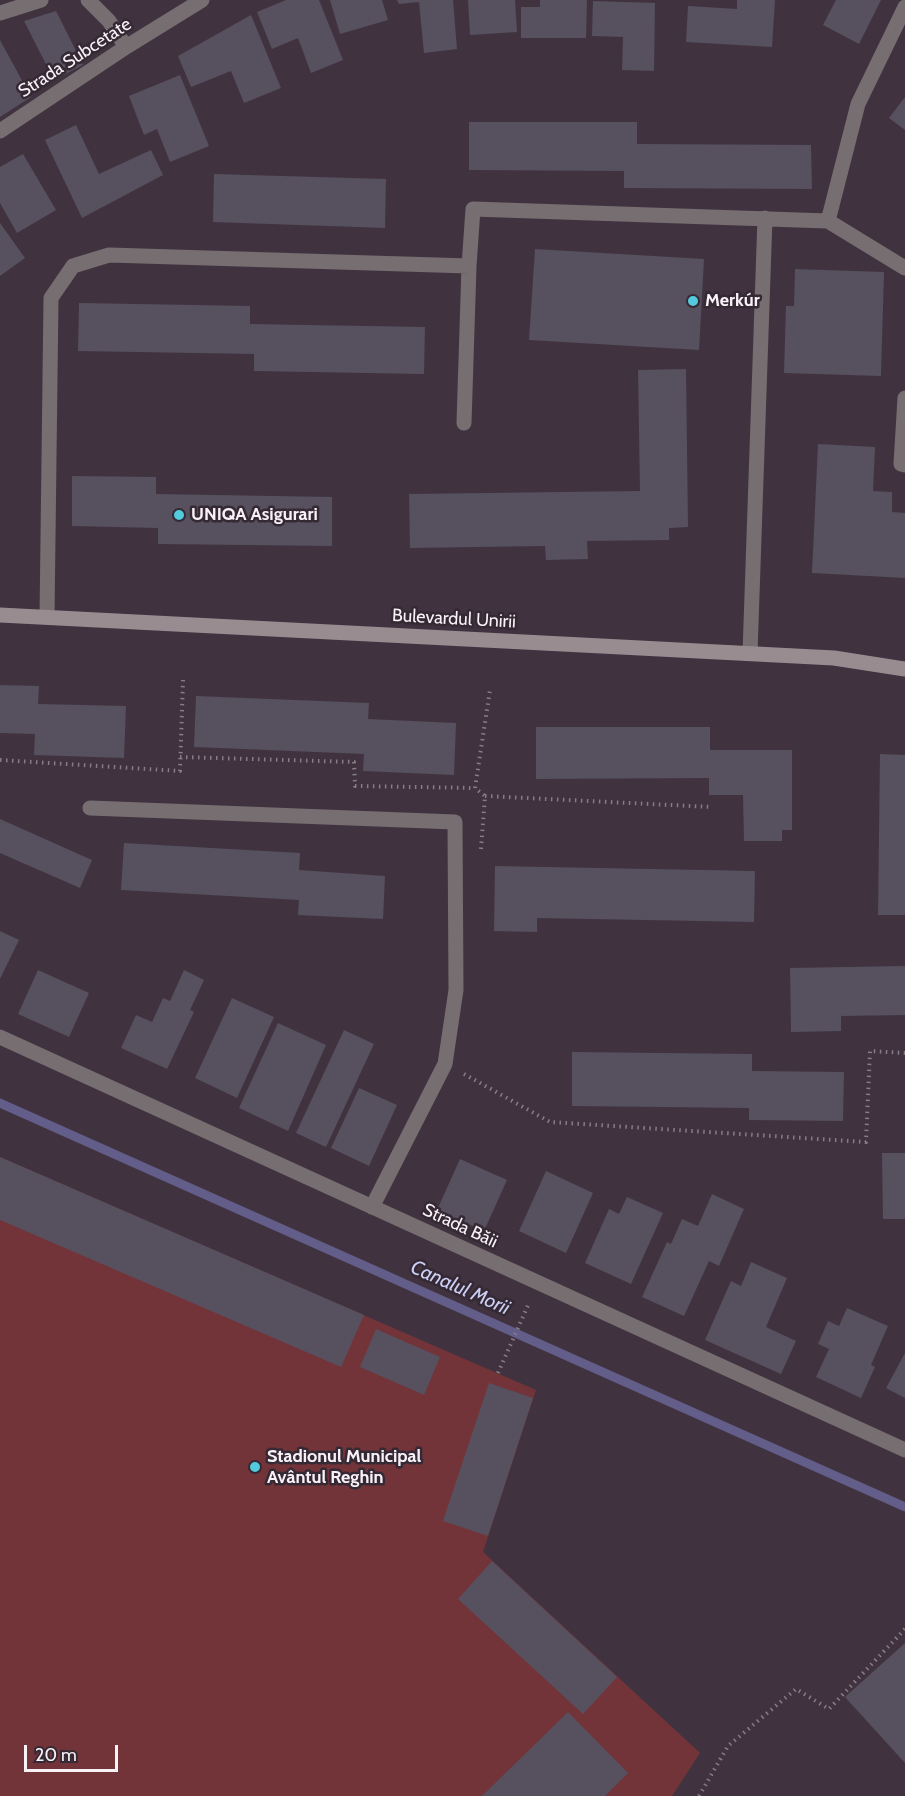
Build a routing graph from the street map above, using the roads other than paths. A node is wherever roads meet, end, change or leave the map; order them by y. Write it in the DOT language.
graph roads {
  1 [pos="41,0"];
  2 [pos="88,0"];
  3 [pos="202,0"];
  4 [pos="905,7"];
  5 [pos="0,13"];
  6 [pos="126,47"];
  7 [pos="0,131"];
  8 [pos="765,218"];
  9 [pos="828,221"];
  10 [pos="469,266"];
  11 [pos="905,268"];
  12 [pos="905,398"];
  13 [pos="464,423"];
  14 [pos="905,465"];
  15 [pos="0,615"];
  16 [pos="47,617"];
  17 [pos="750,654"];
  18 [pos="905,669"];
  19 [pos="90,808"];
  20 [pos="0,1037"];
  21 [pos="372,1207"];
  22 [pos="905,1450"];
  1 -- 5 [label="street"];
  2 -- 6 [label="street"];
  3 -- 6 [label="street, Strada Subcetate"];
  4 -- 9 [label="street"];
  6 -- 7 [label="street, Strada Subcetate"];
  8 -- 9 [label="street"];
  8 -- 10 [label="street"];
  8 -- 17 [label="street"];
  9 -- 11 [label="street"];
  10 -- 13 [label="street"];
  10 -- 16 [label="street"];
  12 -- 14 [label="street"];
  15 -- 16 [label="main road, Bulevardul Unirii"];
  16 -- 17 [label="main road, Bulevardul Unirii"];
  17 -- 18 [label="main road, Bulevardul Unirii"];
  19 -- 21 [label="street"];
  20 -- 21 [label="street, Strada Băii"];
  21 -- 22 [label="street, Strada Băii"];
}
